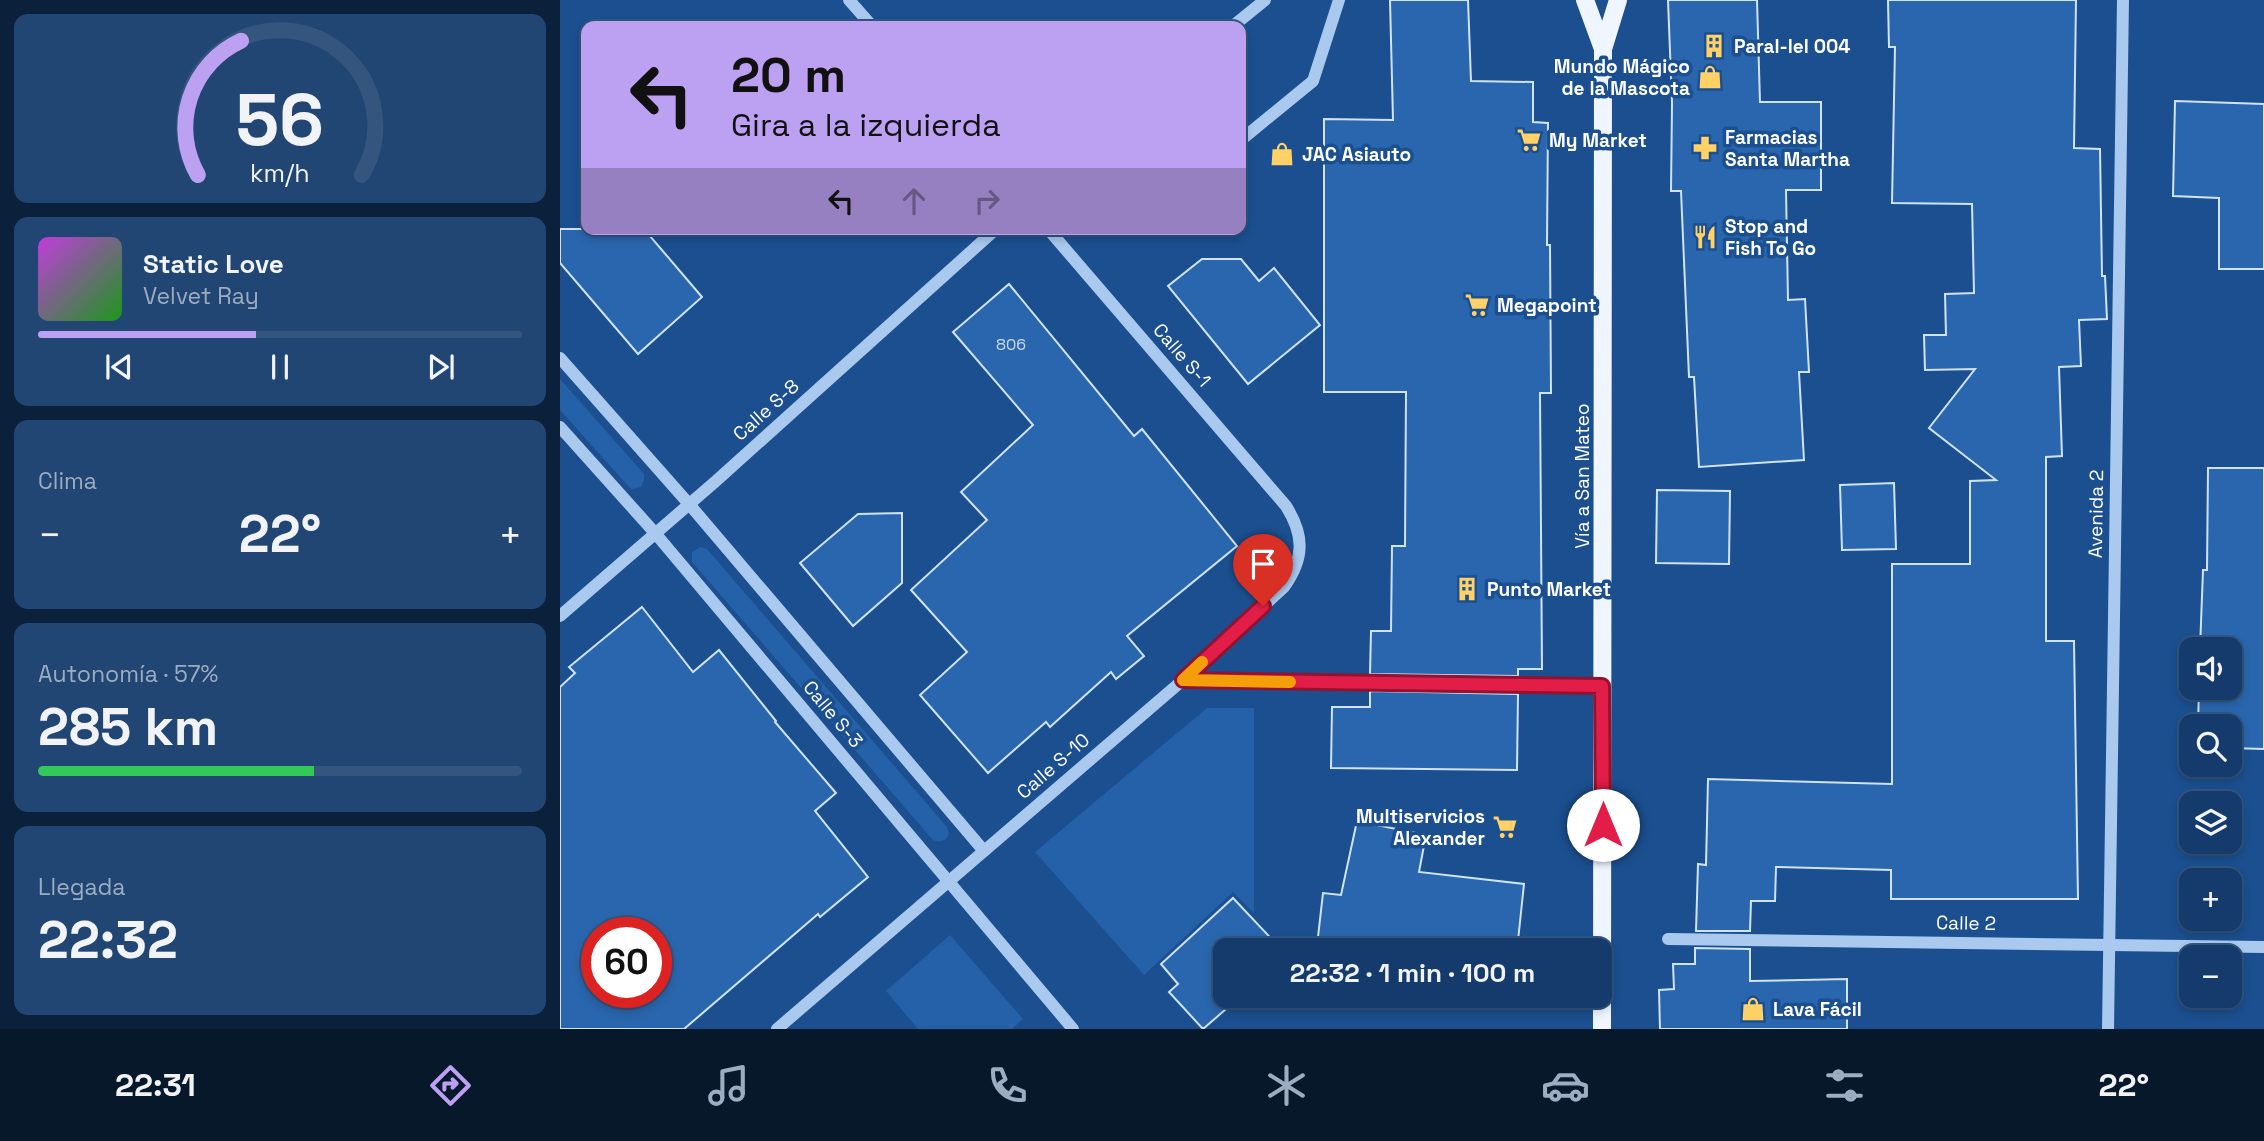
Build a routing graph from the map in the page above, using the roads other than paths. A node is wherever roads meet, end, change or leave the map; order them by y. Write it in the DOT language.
graph roads {
  1 [pos="849,0"];
  2 [pos="1265,0"];
  3 [pos="1339,0"];
  4 [pos="1585,0"];
  5 [pos="1618,0"];
  6 [pos="2123,0"];
  7 [pos="868,21"];
  8 [pos="1239,21"];
  9 [pos="1603,49"];
  10 [pos="1246,137"];
  11 [pos="989,235"];
  12 [pos="1053,235"];
  13 [pos="560,358"];
  14 [pos="560,427"];
  15 [pos="689,504"];
  16 [pos="1286,506"];
  17 [pos="656,533"];
  18 [pos="560,616"];
  19 [pos="1183,680"];
  20 [pos="1602,686"];
  21 [pos="984,851"];
  22 [pos="948,882"];
  23 [pos="1668,939"];
  24 [pos="2108,944"];
  25 [pos="2264,947"];
  26 [pos="777,1029"];
  27 [pos="1073,1029"];
  28 [pos="1602,1029"];
  29 [pos="2108,1029"];
  1 -- 7 [label="street"];
  2 -- 8 [label="street"];
  3 -- 10 [label="street"];
  4 -- 9 [label="main road"];
  5 -- 9 [label="main road"];
  6 -- 24 [label="street, Avenida 2"];
  9 -- 20 [label="main road, Vía a San Mateo"];
  11 -- 15 [label="street, Calle S-8"];
  12 -- 16 [label="street, Calle S-1"];
  13 -- 15 [label="street, Calle S-3"];
  14 -- 17 [label="street, Calle S-3"];
  15 -- 17 [label="street, Calle S-8"];
  15 -- 21 [label="street, Calle S-3"];
  16 -- 19 [label="street, Calle S-10"];
  17 -- 18 [label="street, Calle S-8"];
  17 -- 22 [label="street, Calle S-3"];
  19 -- 20 [label="street"];
  19 -- 21 [label="street, Calle S-10"];
  20 -- 28 [label="main road, Vía a San Mateo"];
  21 -- 22 [label="street, Calle S-10"];
  22 -- 26 [label="street, Calle S-10"];
  22 -- 27 [label="street, Calle S-3"];
  23 -- 24 [label="street, Calle 2"];
  24 -- 25 [label="street, Calle 2"];
  24 -- 29 [label="street, Avenida 2"];
}
